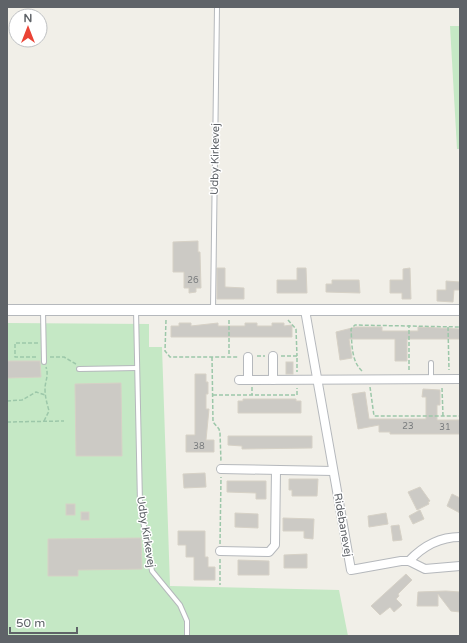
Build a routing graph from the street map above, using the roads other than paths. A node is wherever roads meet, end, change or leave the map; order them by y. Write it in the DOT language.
graph roads {
  1 [pos="217,7"];
  2 [pos="7,310"];
  3 [pos="43,310"];
  4 [pos="136,310"];
  5 [pos="213,310"];
  6 [pos="305,310"];
  7 [pos="460,310"];
  8 [pos="248,356"];
  9 [pos="273,356"];
  10 [pos="44,362"];
  11 [pos="431,363"];
  12 [pos="137,368"];
  13 [pos="79,369"];
  14 [pos="431,379"];
  15 [pos="460,379"];
  16 [pos="273,380"];
  17 [pos="319,380"];
  18 [pos="221,469"];
  19 [pos="276,470"];
  20 [pos="334,471"];
  21 [pos="460,537"];
  22 [pos="220,551"];
  23 [pos="409,561"];
  24 [pos="460,566"];
  25 [pos="187,636"];
  1 -- 5 [label="lane, Udby Kirkevej"];
  2 -- 3 [label="street"];
  3 -- 4 [label="street"];
  3 -- 10 [label="lane"];
  4 -- 5 [label="street"];
  4 -- 12 [label="lane, Udby Kirkevej"];
  5 -- 6 [label="street"];
  6 -- 7 [label="street"];
  6 -- 17 [label="street, Ridebanevej"];
  8 -- 16 [label="street"];
  9 -- 16 [label="street"];
  11 -- 14 [label="lane"];
  12 -- 13 [label="lane"];
  12 -- 25 [label="lane, Udby Kirkevej"];
  14 -- 15 [label="street"];
  14 -- 17 [label="street"];
  16 -- 17 [label="street"];
  17 -- 20 [label="street, Ridebanevej"];
  18 -- 19 [label="street"];
  19 -- 20 [label="street"];
  19 -- 22 [label="street"];
  20 -- 23 [label="street, Ridebanevej"];
  21 -- 23 [label="street"];
  23 -- 24 [label="street, Ridebanevej"];
}
